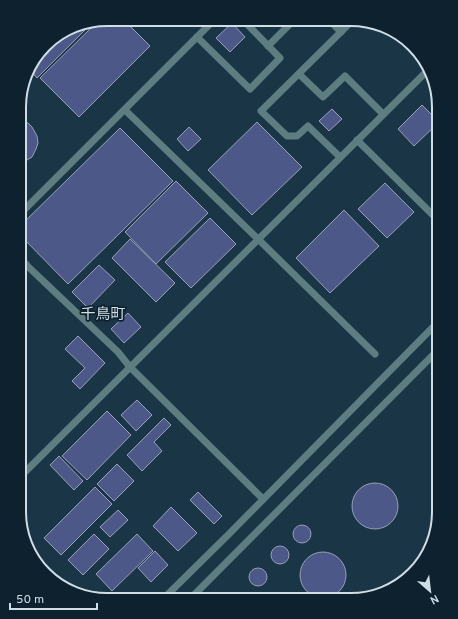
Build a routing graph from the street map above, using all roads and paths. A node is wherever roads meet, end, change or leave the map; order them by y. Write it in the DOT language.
graph roads {
  1 [pos="208,26"];
  2 [pos="248,26"];
  3 [pos="288,26"];
  4 [pos="334,26"];
  5 [pos="348,26"];
  6 [pos="341,32"];
  7 [pos="197,37"];
  8 [pos="268,46"];
  9 [pos="425,73"];
  10 [pos="299,74"];
  11 [pos="125,110"];
  12 [pos="383,114"];
  13 [pos="357,140"];
  14 [pos="340,156"];
  15 [pos="26,208"];
  16 [pos="432,212"];
  17 [pos="258,239"];
  18 [pos="26,264"];
  19 [pos="432,328"];
  20 [pos="375,354"];
  21 [pos="432,356"];
  22 [pos="130,367"];
  23 [pos="26,471"];
  24 [pos="263,499"];
  25 [pos="170,593"];
  26 [pos="196,593"];
  1 -- 7 [label="lane"];
  2 -- 8 [label="lane"];
  3 -- 8 [label="lane"];
  4 -- 6 [label="lane"];
  5 -- 6 [label="lane"];
  6 -- 10 [label="lane"];
  7 -- 8 [label="lane"];
  7 -- 11 [label="lane"];
  9 -- 12 [label="lane"];
  10 -- 12 [label="lane"];
  10 -- 14 [label="lane"];
  11 -- 15 [label="lane"];
  11 -- 17 [label="lane"];
  12 -- 13 [label="lane"];
  13 -- 14 [label="lane"];
  13 -- 16 [label="lane"];
  14 -- 17 [label="lane"];
  17 -- 20 [label="lane"];
  17 -- 22 [label="lane"];
  18 -- 22 [label="lane"];
  19 -- 24 [label="lane"];
  21 -- 26 [label="lane"];
  22 -- 23 [label="lane"];
  22 -- 24 [label="lane"];
  24 -- 25 [label="lane"];
}
